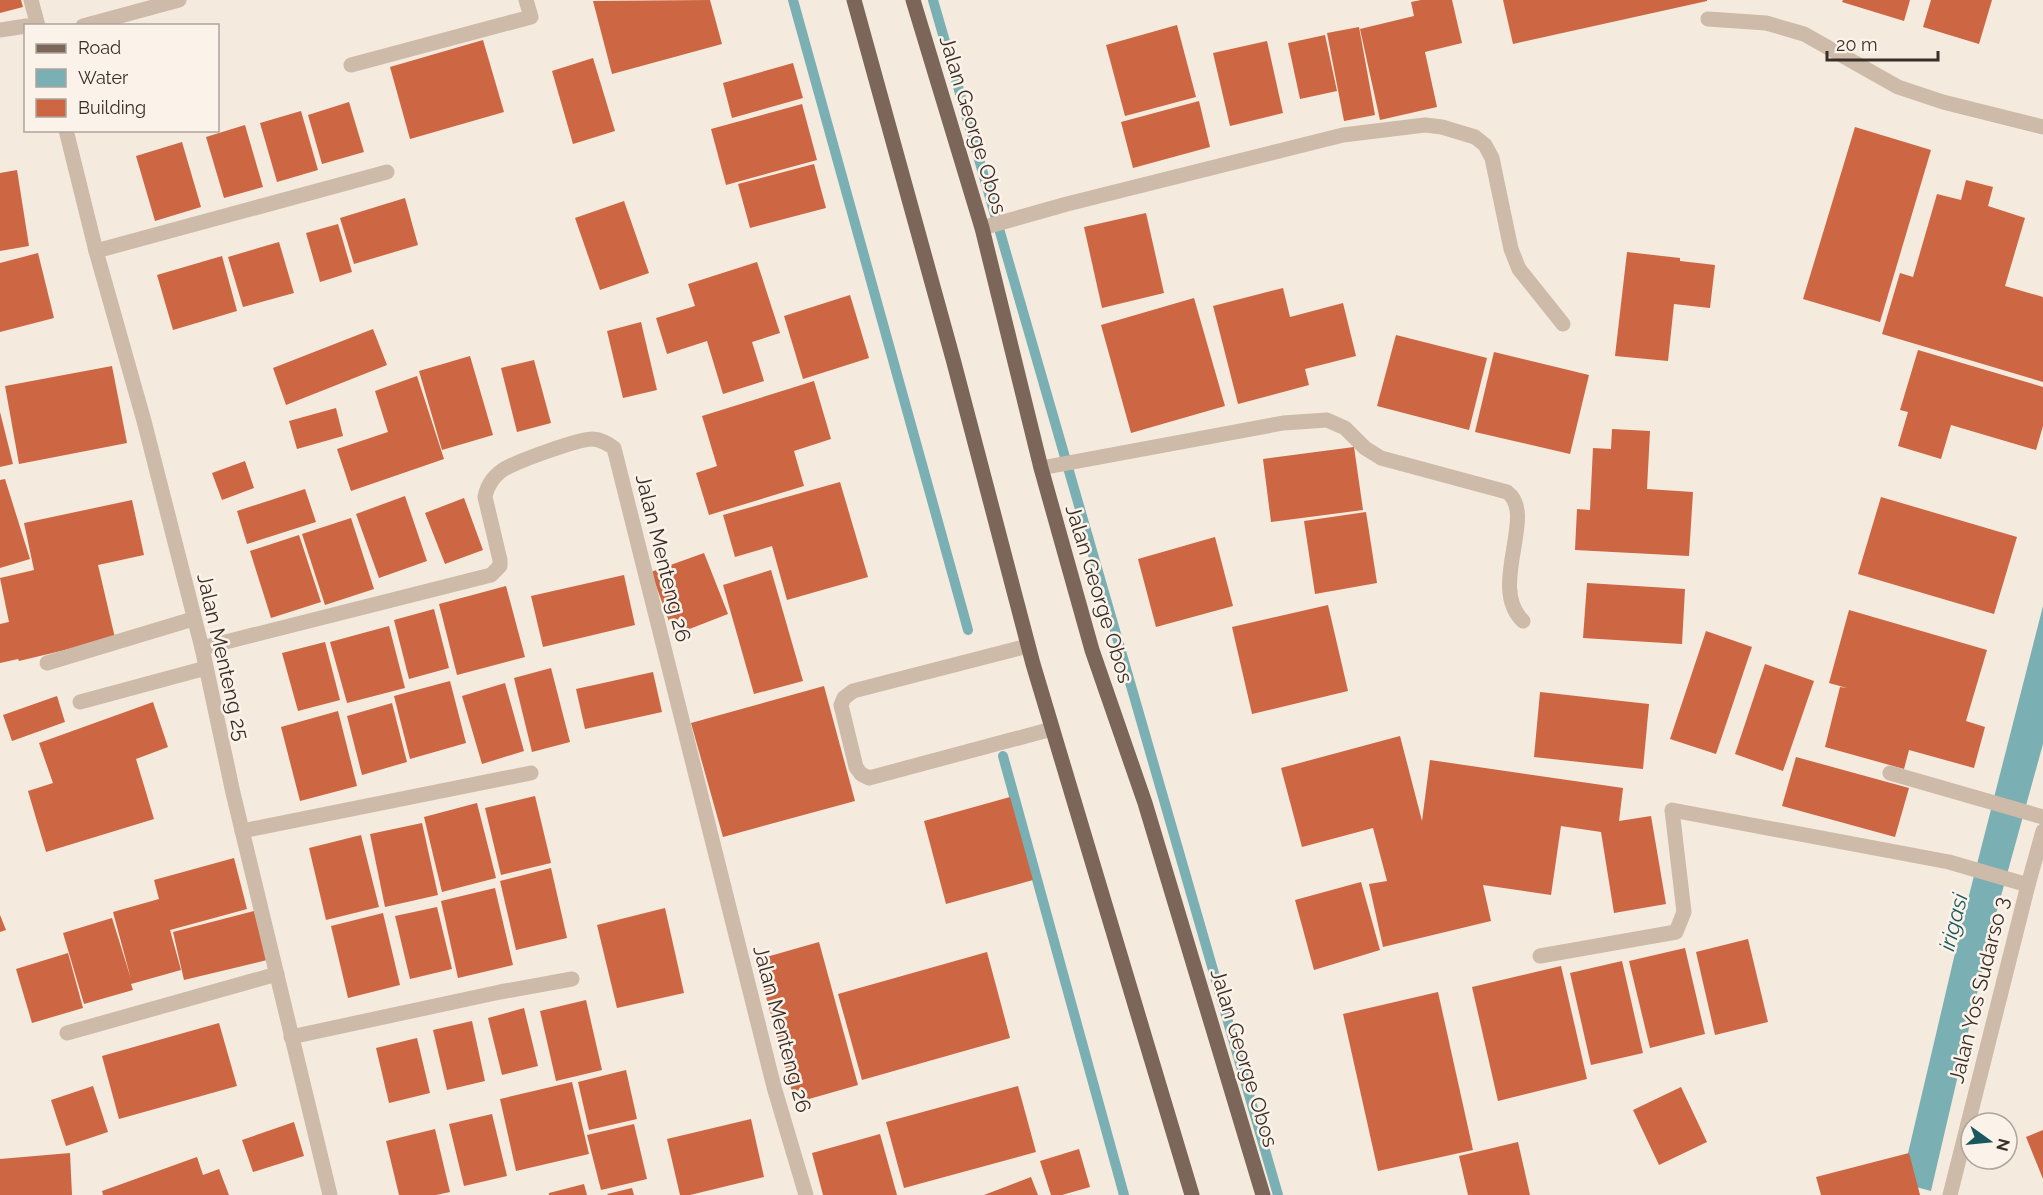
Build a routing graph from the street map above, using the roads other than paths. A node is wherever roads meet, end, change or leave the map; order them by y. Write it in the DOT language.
graph roads {
  1 [pos="31,0"];
  2 [pos="179,0"];
  3 [pos="526,0"];
  4 [pos="854,0"];
  5 [pos="913,0"];
  6 [pos="1708,19"];
  7 [pos="32,24"];
  8 [pos="90,24"];
  9 [pos="24,26"];
  10 [pos="0,30"];
  11 [pos="351,64"];
  12 [pos="2043,127"];
  13 [pos="66,132"];
  14 [pos="387,172"];
  15 [pos="982,228"];
  16 [pos="96,251"];
  17 [pos="1563,324"];
  18 [pos="1041,468"];
  19 [pos="193,619"];
  20 [pos="1523,621"];
  21 [pos="1028,646"];
  22 [pos="202,648"];
  23 [pos="47,663"];
  24 [pos="206,668"];
  25 [pos="80,702"];
  26 [pos="1052,729"];
  27 [pos="531,772"];
  28 [pos="1890,773"];
  29 [pos="2043,817"];
  30 [pos="242,831"];
  31 [pos="2043,831"];
  32 [pos="2028,885"];
  33 [pos="1540,956"];
  34 [pos="277,974"];
  35 [pos="572,979"];
  36 [pos="67,1033"];
  37 [pos="291,1037"];
  38 [pos="330,1195"];
  39 [pos="806,1195"];
  40 [pos="1192,1195"];
  41 [pos="1263,1195"];
  42 [pos="1950,1195"];
  1 -- 7 [label="street"];
  2 -- 8 [label="street"];
  3 -- 11 [label="street"];
  4 -- 21 [label="main road"];
  5 -- 15 [label="main road, Jalan George Obos"];
  6 -- 12 [label="street"];
  9 -- 10 [label="street"];
  13 -- 16 [label="street, Jalan Menteng 25"];
  14 -- 16 [label="street"];
  15 -- 17 [label="street"];
  15 -- 18 [label="main road, Jalan George Obos"];
  16 -- 19 [label="street, Jalan Menteng 25"];
  18 -- 20 [label="street"];
  18 -- 41 [label="main road, Jalan George Obos"];
  19 -- 22 [label="street, Jalan Menteng 25"];
  19 -- 23 [label="street"];
  21 -- 26 [label="main road"];
  21 -- 26 [label="street"];
  22 -- 24 [label="street, Jalan Menteng 25"];
  22 -- 39 [label="street, Jalan Menteng 26"];
  24 -- 25 [label="street"];
  24 -- 30 [label="street, Jalan Menteng 25"];
  26 -- 40 [label="main road"];
  27 -- 30 [label="street"];
  28 -- 29 [label="street"];
  30 -- 34 [label="street, Jalan Menteng 25"];
  31 -- 32 [label="street, Jalan Yos Sudarso 3"];
  32 -- 33 [label="street"];
  32 -- 42 [label="street, Jalan Yos Sudarso 3"];
  34 -- 36 [label="street"];
  34 -- 37 [label="street, Jalan Menteng 25"];
  35 -- 37 [label="street"];
  37 -- 38 [label="street, Jalan Menteng 25"];
}
